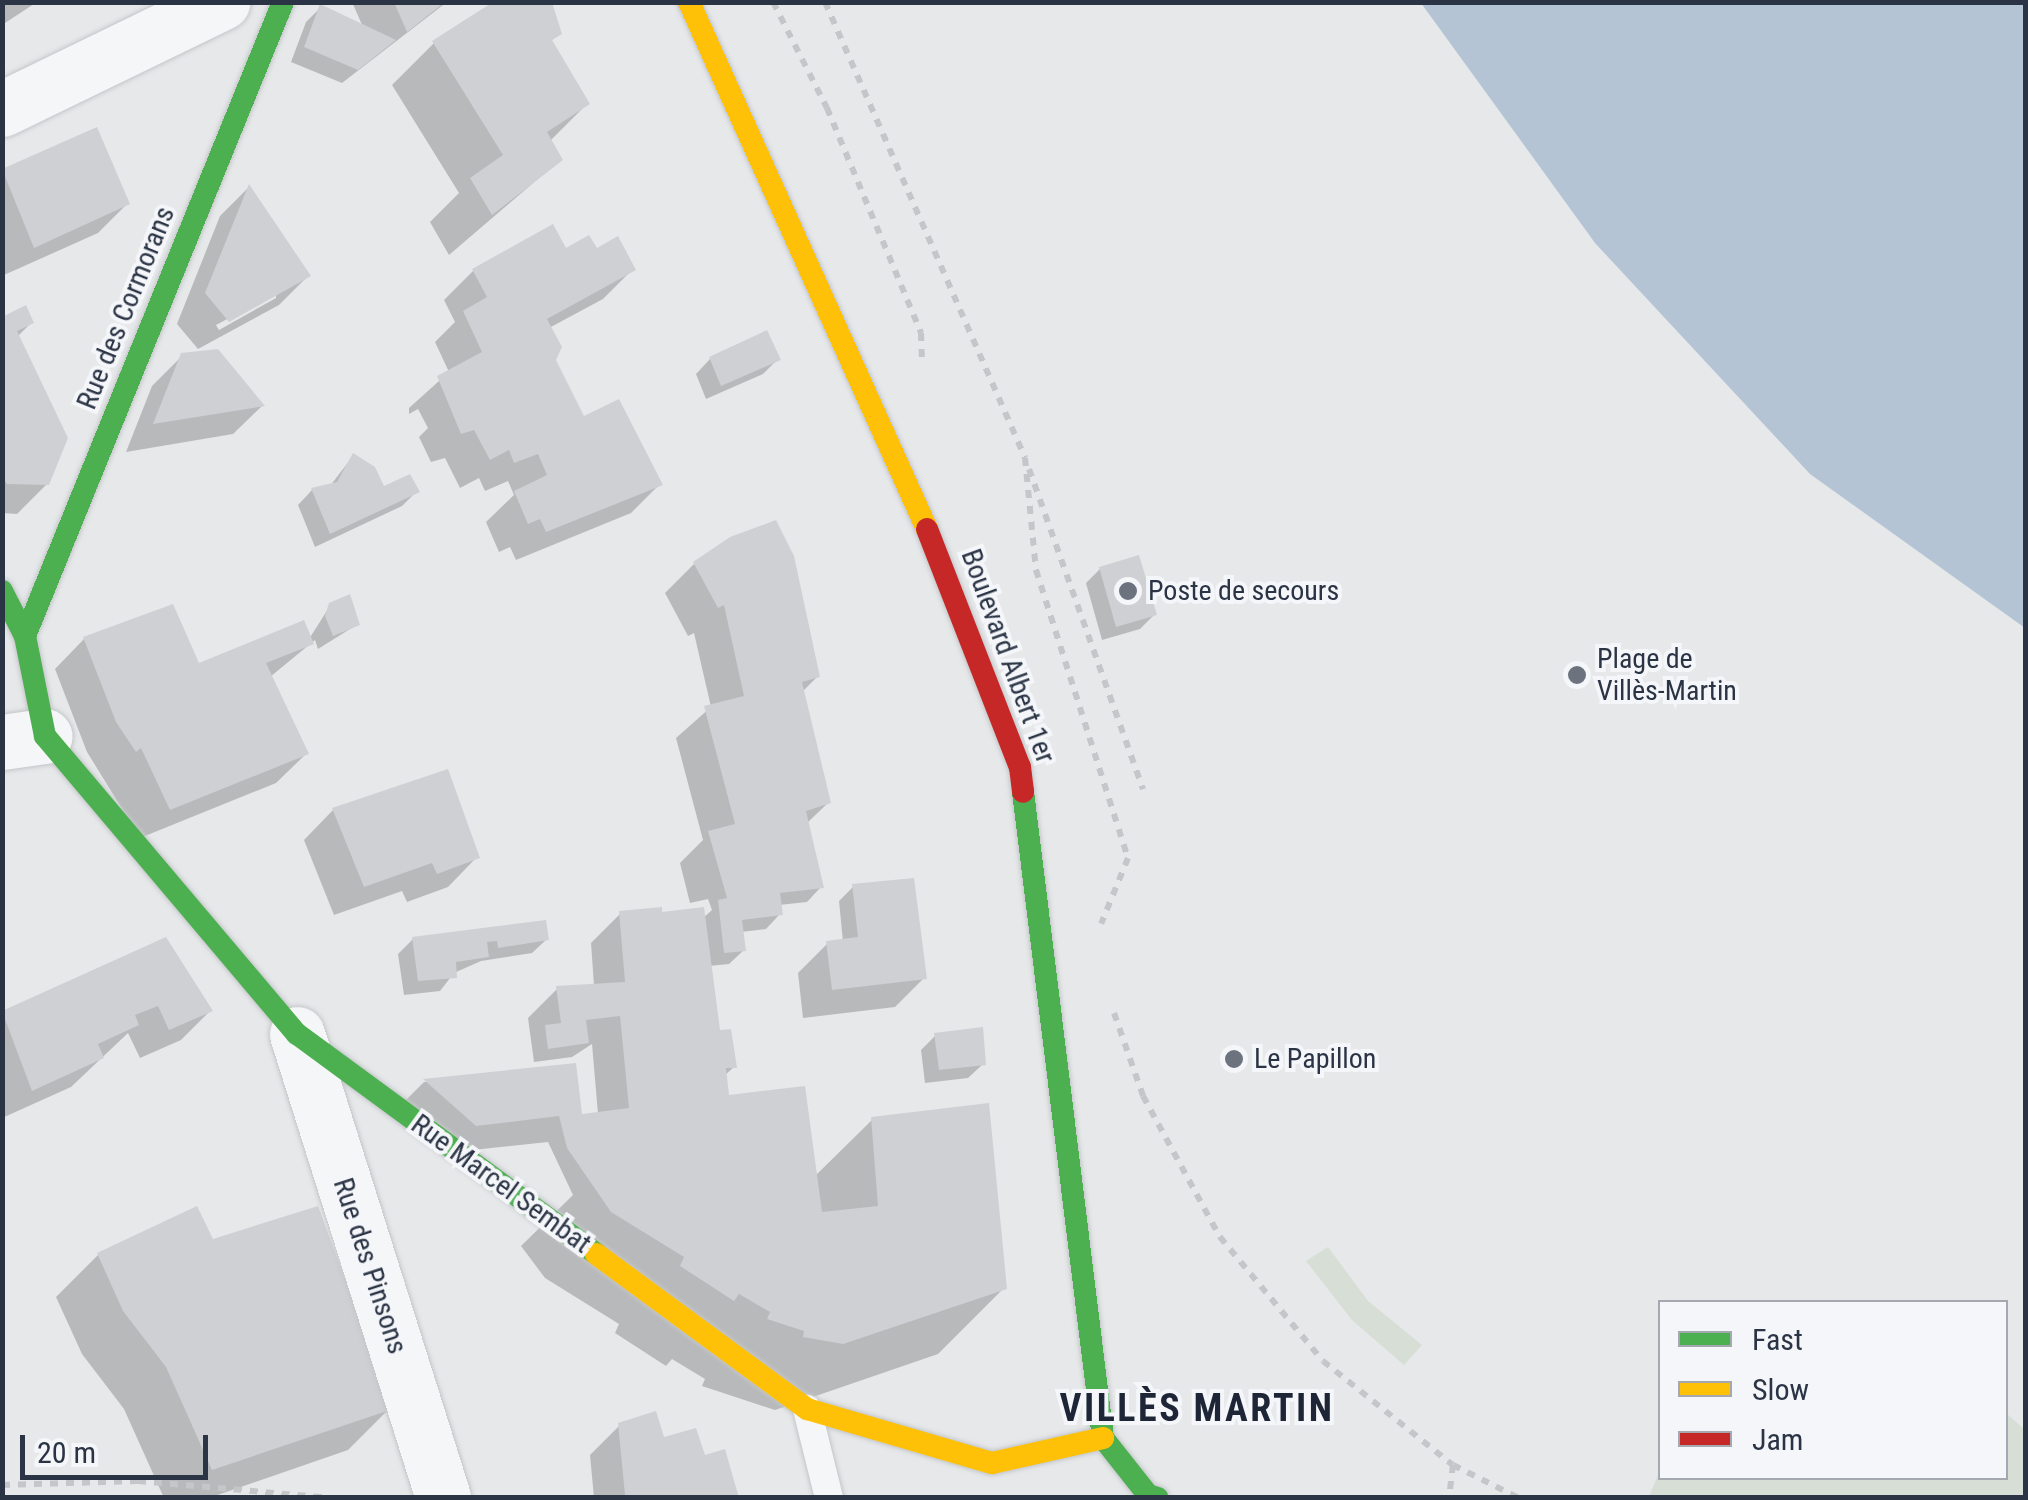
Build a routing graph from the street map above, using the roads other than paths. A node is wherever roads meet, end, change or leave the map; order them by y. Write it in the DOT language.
graph roads {
  1 [pos="222,2"];
  2 [pos="283,2"];
  3 [pos="690,2"];
  4 [pos="2,109"];
  5 [pos="2,590"];
  6 [pos="25,636"];
  7 [pos="24,739"];
  8 [pos="296,1034"];
  9 [pos="808,1409"];
  10 [pos="1103,1438"];
  11 [pos="443,1498"];
  12 [pos="830,1498"];
  13 [pos="1158,1498"];
  1 -- 4 [label="street"];
  2 -- 6 [label="street, Rue des Cormorans"];
  3 -- 10 [label="street, Boulevard Albert 1er"];
  5 -- 6 [label="street"];
  6 -- 7 [label="street"];
  7 -- 8 [label="street, Rue Marcel Sembat"];
  8 -- 9 [label="street, Rue Marcel Sembat"];
  8 -- 11 [label="street, Rue des Pinsons"];
  9 -- 10 [label="street, Rue Marcel Sembat"];
  9 -- 12 [label="lane"];
  10 -- 13 [label="street"];
}
